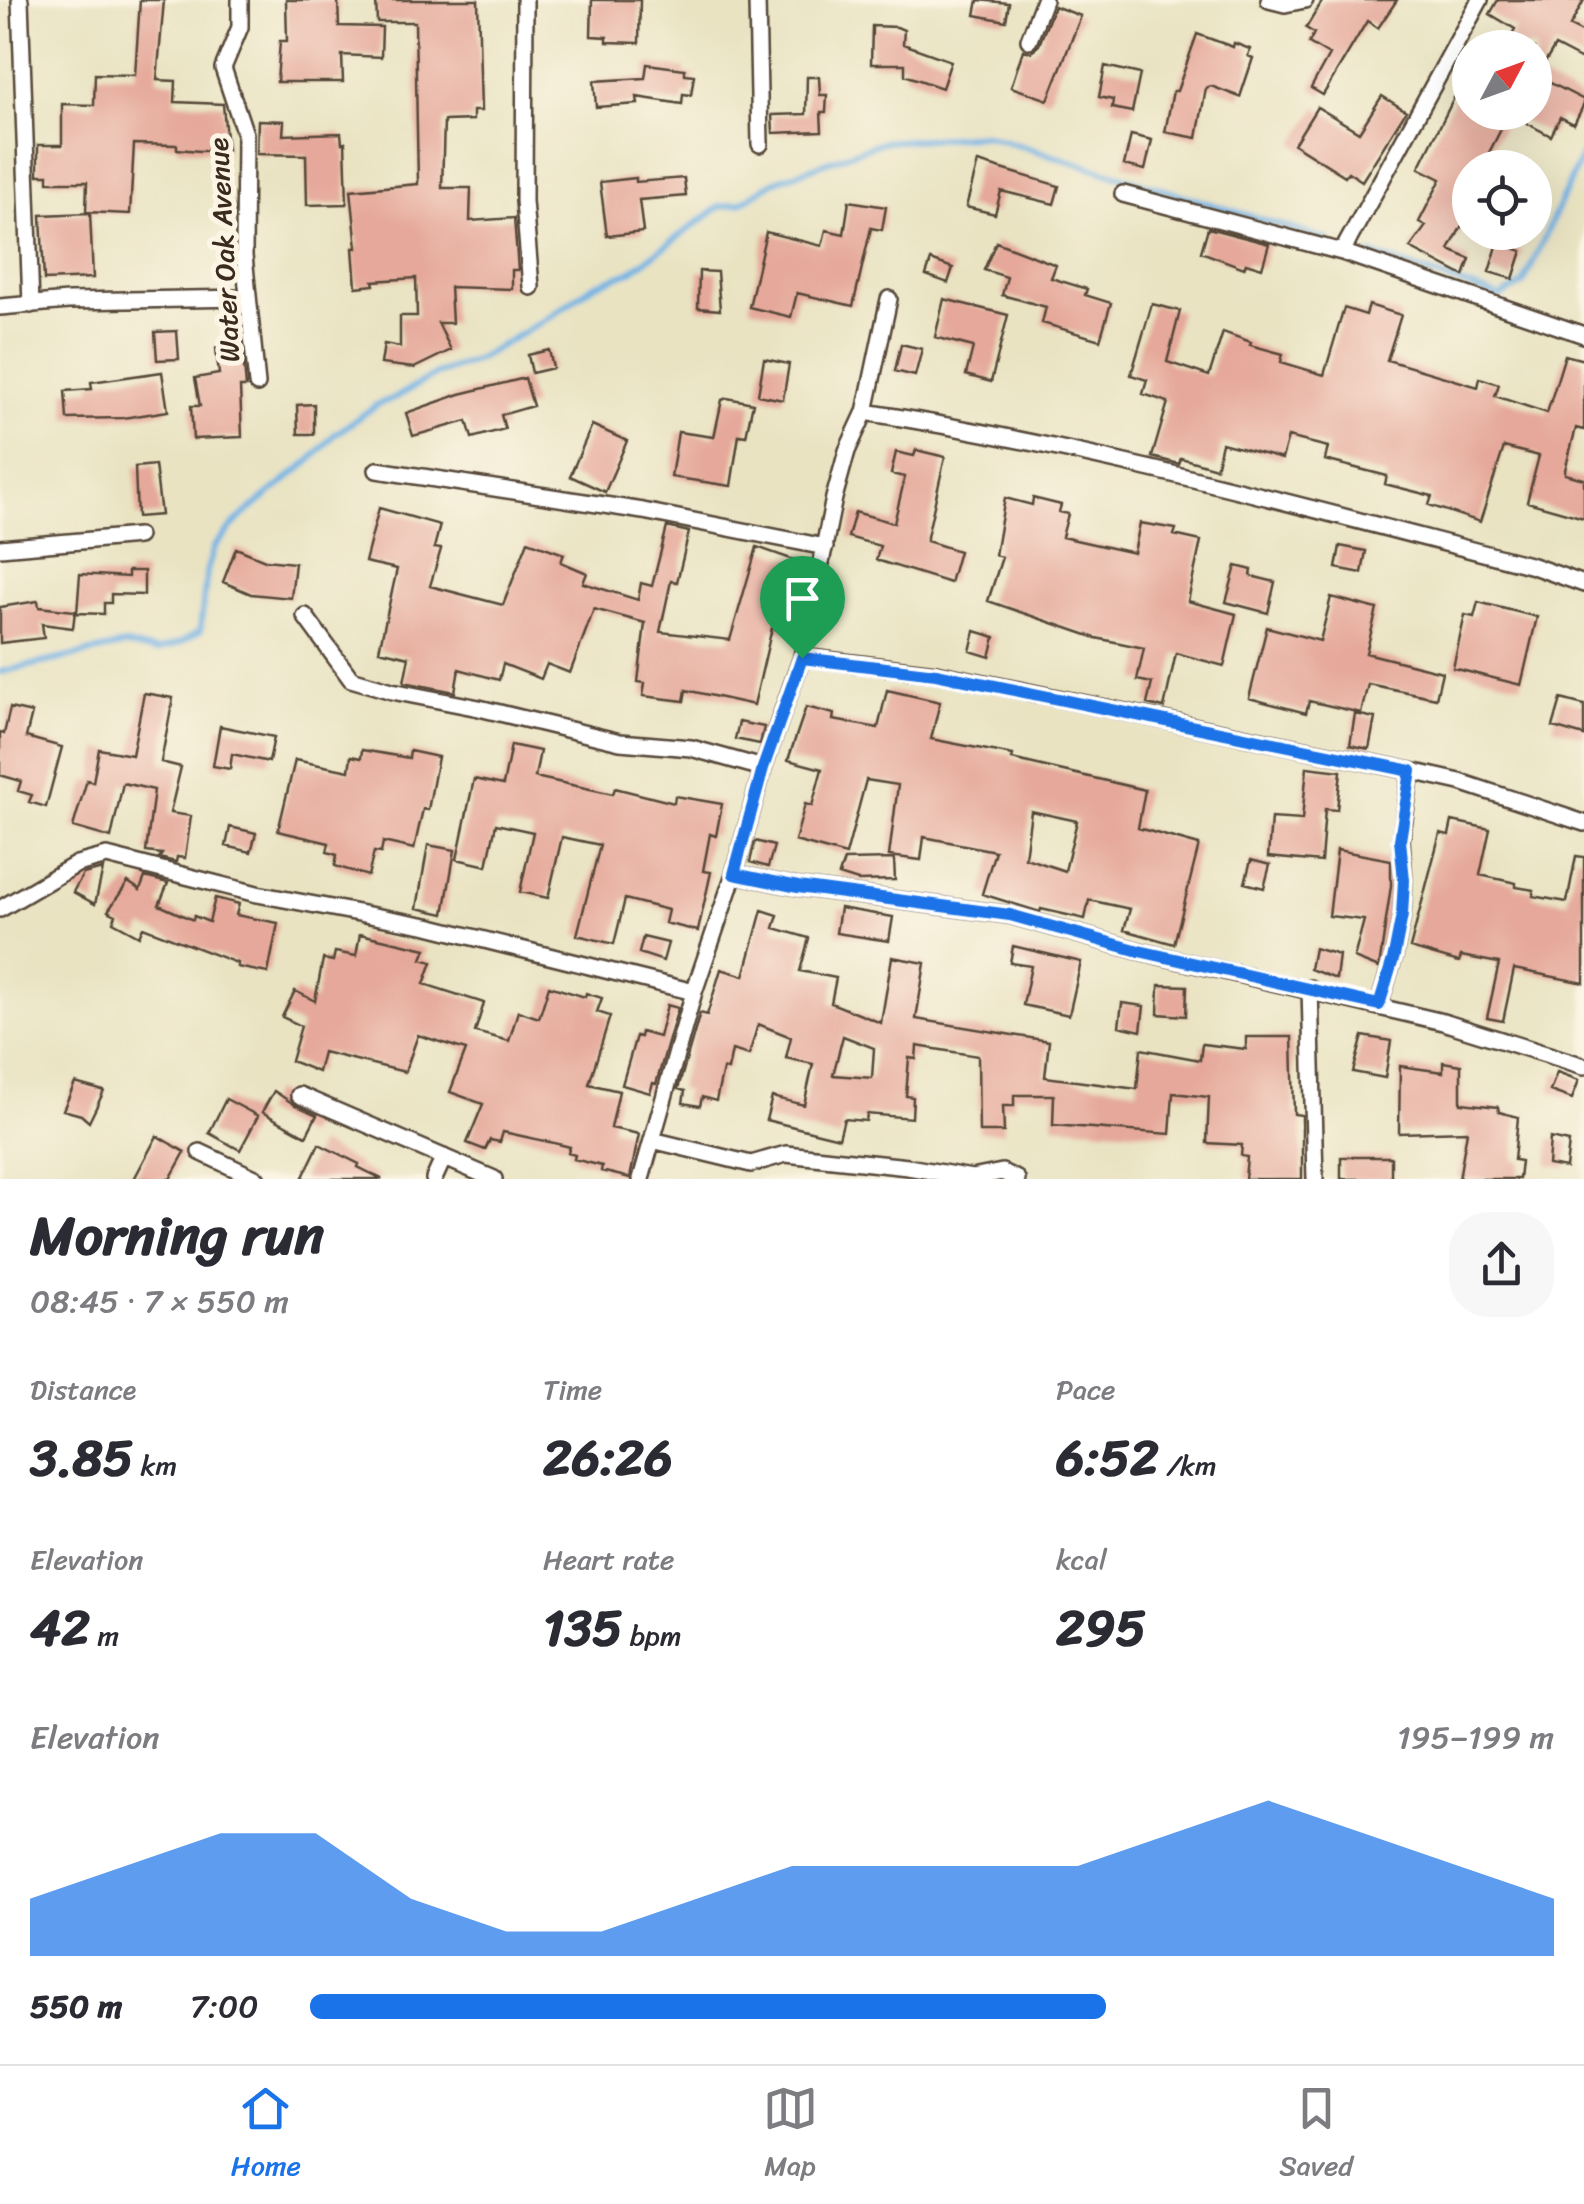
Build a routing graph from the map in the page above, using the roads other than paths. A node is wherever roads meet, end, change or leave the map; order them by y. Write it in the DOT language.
graph roads {
  1 [pos="20,0"];
  2 [pos="240,0"];
  3 [pos="525,0"];
  4 [pos="757,0"];
  5 [pos="1044,0"];
  6 [pos="1269,0"];
  7 [pos="1305,0"];
  8 [pos="1480,0"];
  9 [pos="1029,40"];
  10 [pos="760,144"];
  11 [pos="1123,194"];
  12 [pos="1342,252"];
  13 [pos="531,287"];
  14 [pos="248,298"];
  15 [pos="889,299"];
  16 [pos="30,305"];
  17 [pos="0,307"];
  18 [pos="1584,334"];
  19 [pos="258,384"];
  20 [pos="864,412"];
  21 [pos="377,470"];
  22 [pos="138,536"];
  23 [pos="825,547"];
  24 [pos="0,548"];
  25 [pos="1584,584"];
  26 [pos="305,616"];
  27 [pos="802,658"];
  28 [pos="763,768"];
  29 [pos="1411,771"];
  30 [pos="1584,822"];
  31 [pos="734,874"];
  32 [pos="0,909"];
  33 [pos="1310,988"];
  34 [pos="694,992"];
  35 [pos="1379,1005"];
  36 [pos="1584,1066"];
  37 [pos="299,1095"];
  38 [pos="652,1140"];
  39 [pos="200,1152"];
  40 [pos="444,1157"];
  41 [pos="257,1179"];
  42 [pos="434,1179"];
  43 [pos="494,1179"];
  44 [pos="642,1179"];
  45 [pos="1016,1179"];
  46 [pos="1315,1179"];
  1 -- 16 [label="street"];
  2 -- 14 [label="street, Water Oak Avenue"];
  3 -- 13 [label="street"];
  4 -- 10 [label="street"];
  5 -- 9 [label="street"];
  6 -- 7 [label="street"];
  8 -- 12 [label="street"];
  11 -- 12 [label="street"];
  12 -- 18 [label="street"];
  14 -- 16 [label="street"];
  14 -- 19 [label="street, Water Oak Avenue"];
  15 -- 20 [label="street"];
  16 -- 17 [label="street"];
  20 -- 23 [label="street"];
  20 -- 25 [label="street"];
  21 -- 23 [label="street"];
  22 -- 24 [label="street"];
  23 -- 27 [label="street"];
  26 -- 28 [label="street"];
  27 -- 28 [label="street"];
  27 -- 29 [label="street"];
  28 -- 31 [label="street"];
  29 -- 30 [label="street"];
  29 -- 35 [label="street"];
  31 -- 33 [label="street"];
  31 -- 34 [label="street"];
  32 -- 34 [label="street"];
  33 -- 35 [label="street"];
  33 -- 46 [label="street"];
  34 -- 38 [label="street"];
  35 -- 36 [label="street"];
  37 -- 40 [label="street"];
  38 -- 44 [label="street"];
  38 -- 45 [label="street"];
  39 -- 41 [label="street"];
  40 -- 42 [label="street"];
  40 -- 43 [label="street"];
}
